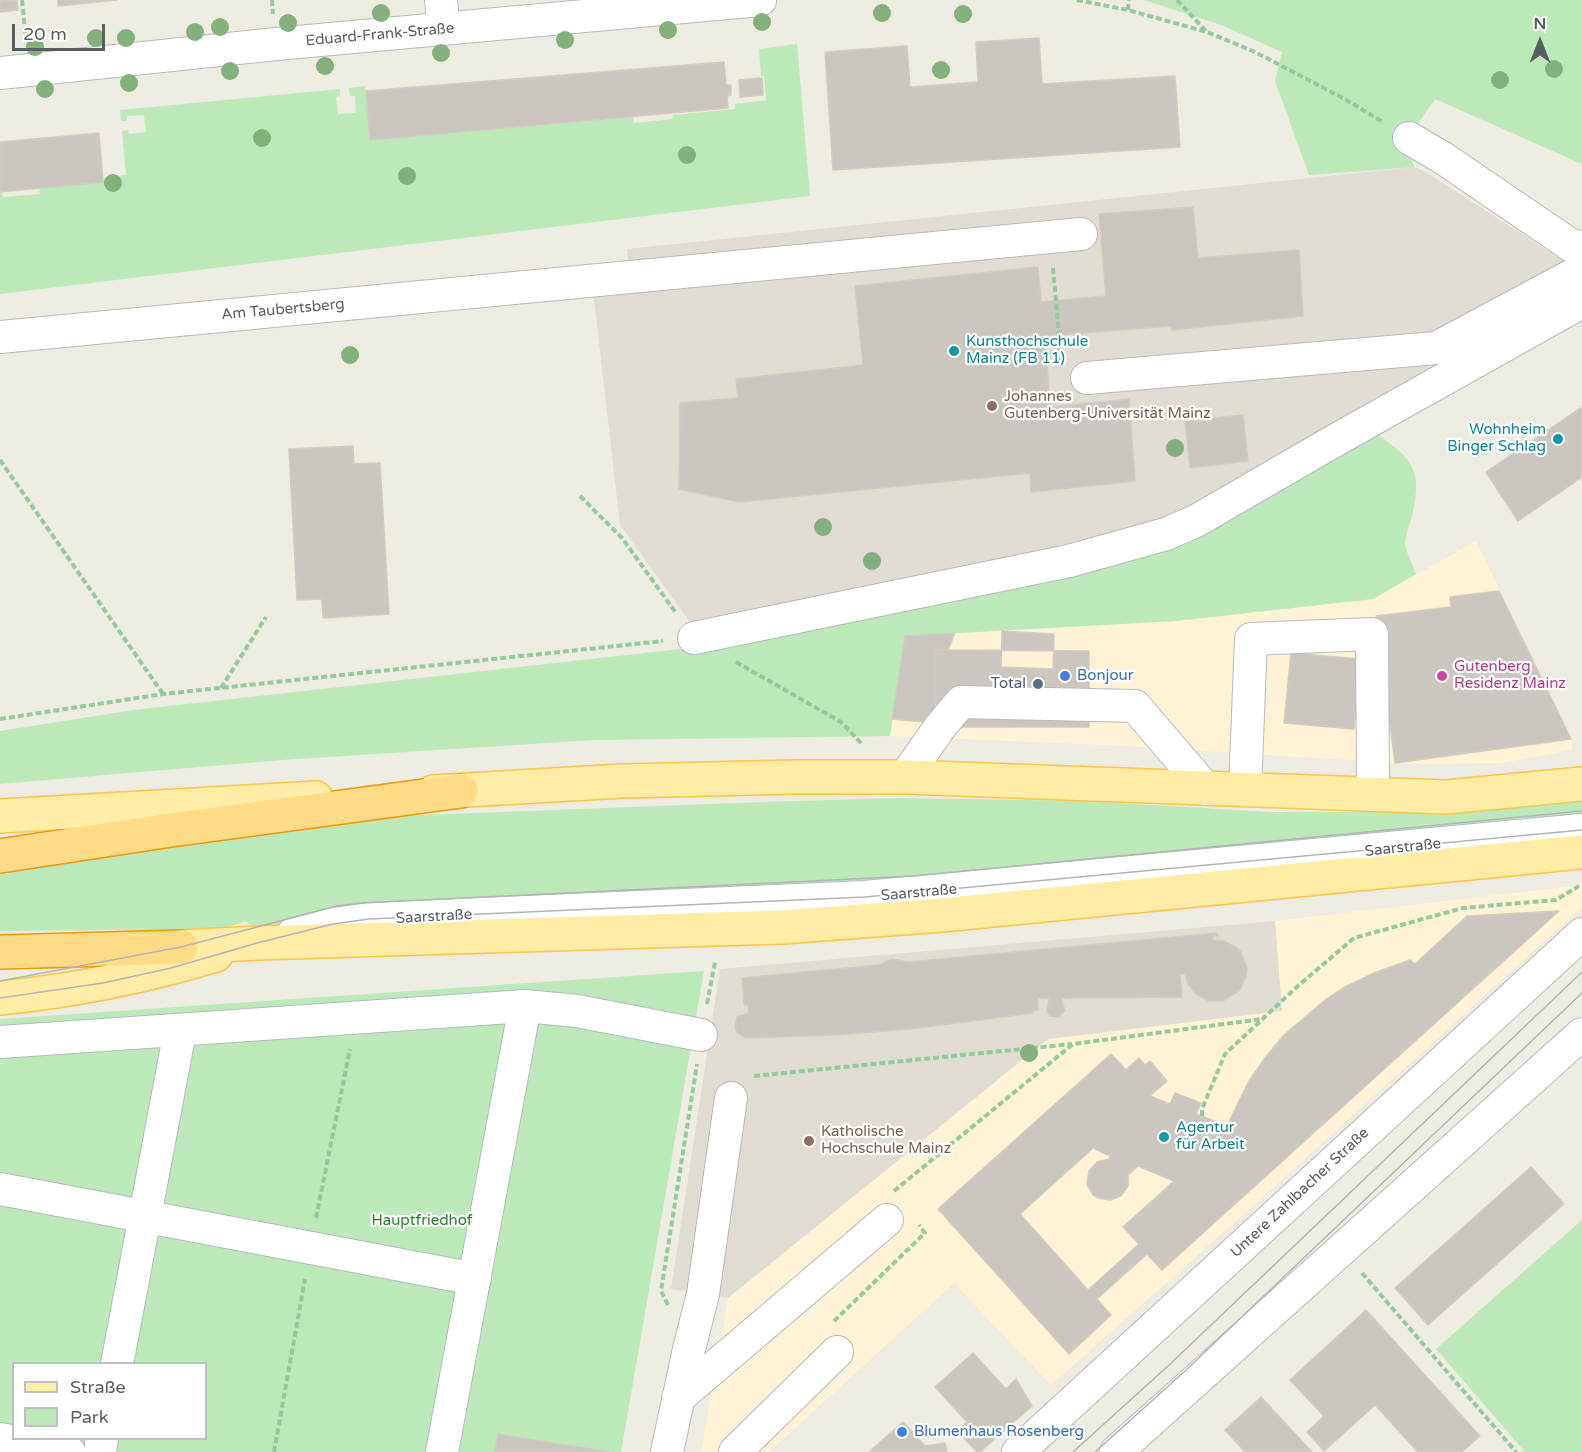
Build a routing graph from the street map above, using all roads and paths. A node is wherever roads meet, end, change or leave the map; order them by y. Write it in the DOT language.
graph roads {
  1 [pos="22,0"];
  2 [pos="760,0"];
  3 [pos="1077,0"];
  4 [pos="1129,0"];
  5 [pos="1177,0"];
  6 [pos="1128,10"];
  7 [pos="443,14"];
  8 [pos="1207,32"];
  9 [pos="15,71"];
  10 [pos="1409,138"];
  11 [pos="1081,234"];
  12 [pos="1582,248"];
  13 [pos="1582,270"];
  14 [pos="1055,290"];
  15 [pos="1582,302"];
  16 [pos="0,337"];
  17 [pos="1058,352"];
  18 [pos="1087,378"];
  19 [pos="0,460"];
  20 [pos="580,496"];
  21 [pos="266,618"];
  22 [pos="694,638"];
  23 [pos="221,688"];
  24 [pos="164,694"];
  25 [pos="0,719"];
  26 [pos="862,744"];
  27 [pos="904,777"];
  28 [pos="1582,784"];
  29 [pos="1206,789"];
  30 [pos="1245,790"];
  31 [pos="461,791"];
  32 [pos="1373,795"];
  33 [pos="0,816"];
  34 [pos="1582,830"];
  35 [pos="1582,852"];
  36 [pos="0,856"];
  37 [pos="1582,884"];
  38 [pos="1582,934"];
  39 [pos="257,943"];
  40 [pos="181,947"];
  41 [pos="0,952"];
  42 [pos="714,962"];
  43 [pos="0,998"];
  44 [pos="525,1006"];
  45 [pos="1262,1019"];
  46 [pos="180,1031"];
  47 [pos="1582,1034"];
  48 [pos="701,1035"];
  49 [pos="0,1042"];
  50 [pos="1073,1044"];
  51 [pos="731,1098"];
  52 [pos="1202,1116"];
  53 [pos="0,1189"];
  54 [pos="900,1212"];
  55 [pos="145,1216"];
  56 [pos="1358,1268"];
  57 [pos="475,1279"];
  58 [pos="834,1321"];
  59 [pos="689,1349"];
  60 [pos="837,1352"];
  61 [pos="117,1362"];
  62 [pos="678,1398"];
  63 [pos="0,1439"];
  64 [pos="69,1452"];
  65 [pos="442,1452"];
  66 [pos="667,1452"];
  67 [pos="735,1452"];
  68 [pos="1018,1452"];
  69 [pos="1116,1452"];
  70 [pos="1516,1452"];
  1 -- 9 [label="path"];
  2 -- 7 [label="street, Eduard-Frank-Straße"];
  3 -- 6 [label="path"];
  4 -- 6 [label="path"];
  5 -- 8 [label="path"];
  6 -- 8 [label="path"];
  7 -- 9 [label="street, Eduard-Frank-Straße"];
  8 -- 10 [label="path"];
  10 -- 12 [label="street"];
  11 -- 16 [label="street, Am Taubertsberg"];
  13 -- 18 [label="street"];
  14 -- 17 [label="path"];
  15 -- 22 [label="street"];
  19 -- 24 [label="path"];
  20 -- 22 [label="path"];
  21 -- 23 [label="path"];
  22 -- 23 [label="path"];
  22 -- 26 [label="path"];
  23 -- 24 [label="path"];
  24 -- 25 [label="path"];
  27 -- 29 [label="main road"];
  27 -- 29 [label="street"];
  27 -- 31 [label="main road"];
  28 -- 32 [label="main road"];
  29 -- 30 [label="main road"];
  30 -- 32 [label="main road"];
  30 -- 32 [label="street"];
  31 -- 33 [label="main road"];
  31 -- 36 [label="highway"];
  34 -- 39 [label="street, Saarstraße"];
  35 -- 39 [label="main road, Saarstraße"];
  37 -- 45 [label="path"];
  38 -- 68 [label="street, Untere Zahlbacher Straße"];
  39 -- 40 [label="main road, Saarstraße"];
  39 -- 43 [label="main road, Saarstraße"];
  40 -- 41 [label="highway, Saarstraße"];
  42 -- 48 [label="path"];
  44 -- 46 [label="street"];
  44 -- 48 [label="street"];
  44 -- 57 [label="street"];
  45 -- 50 [label="path"];
  45 -- 52 [label="path"];
  46 -- 49 [label="street"];
  46 -- 55 [label="street"];
  47 -- 69 [label="street"];
  48 -- 59 [label="path"];
  50 -- 51 [label="path"];
  50 -- 54 [label="path"];
  51 -- 59 [label="street"];
  53 -- 55 [label="street"];
  54 -- 58 [label="path"];
  54 -- 62 [label="street"];
  55 -- 57 [label="street"];
  55 -- 61 [label="street"];
  56 -- 70 [label="path"];
  57 -- 65 [label="street"];
  59 -- 62 [label="street"];
  60 -- 67 [label="street"];
  62 -- 66 [label="street"];
  63 -- 64 [label="street"];
}
